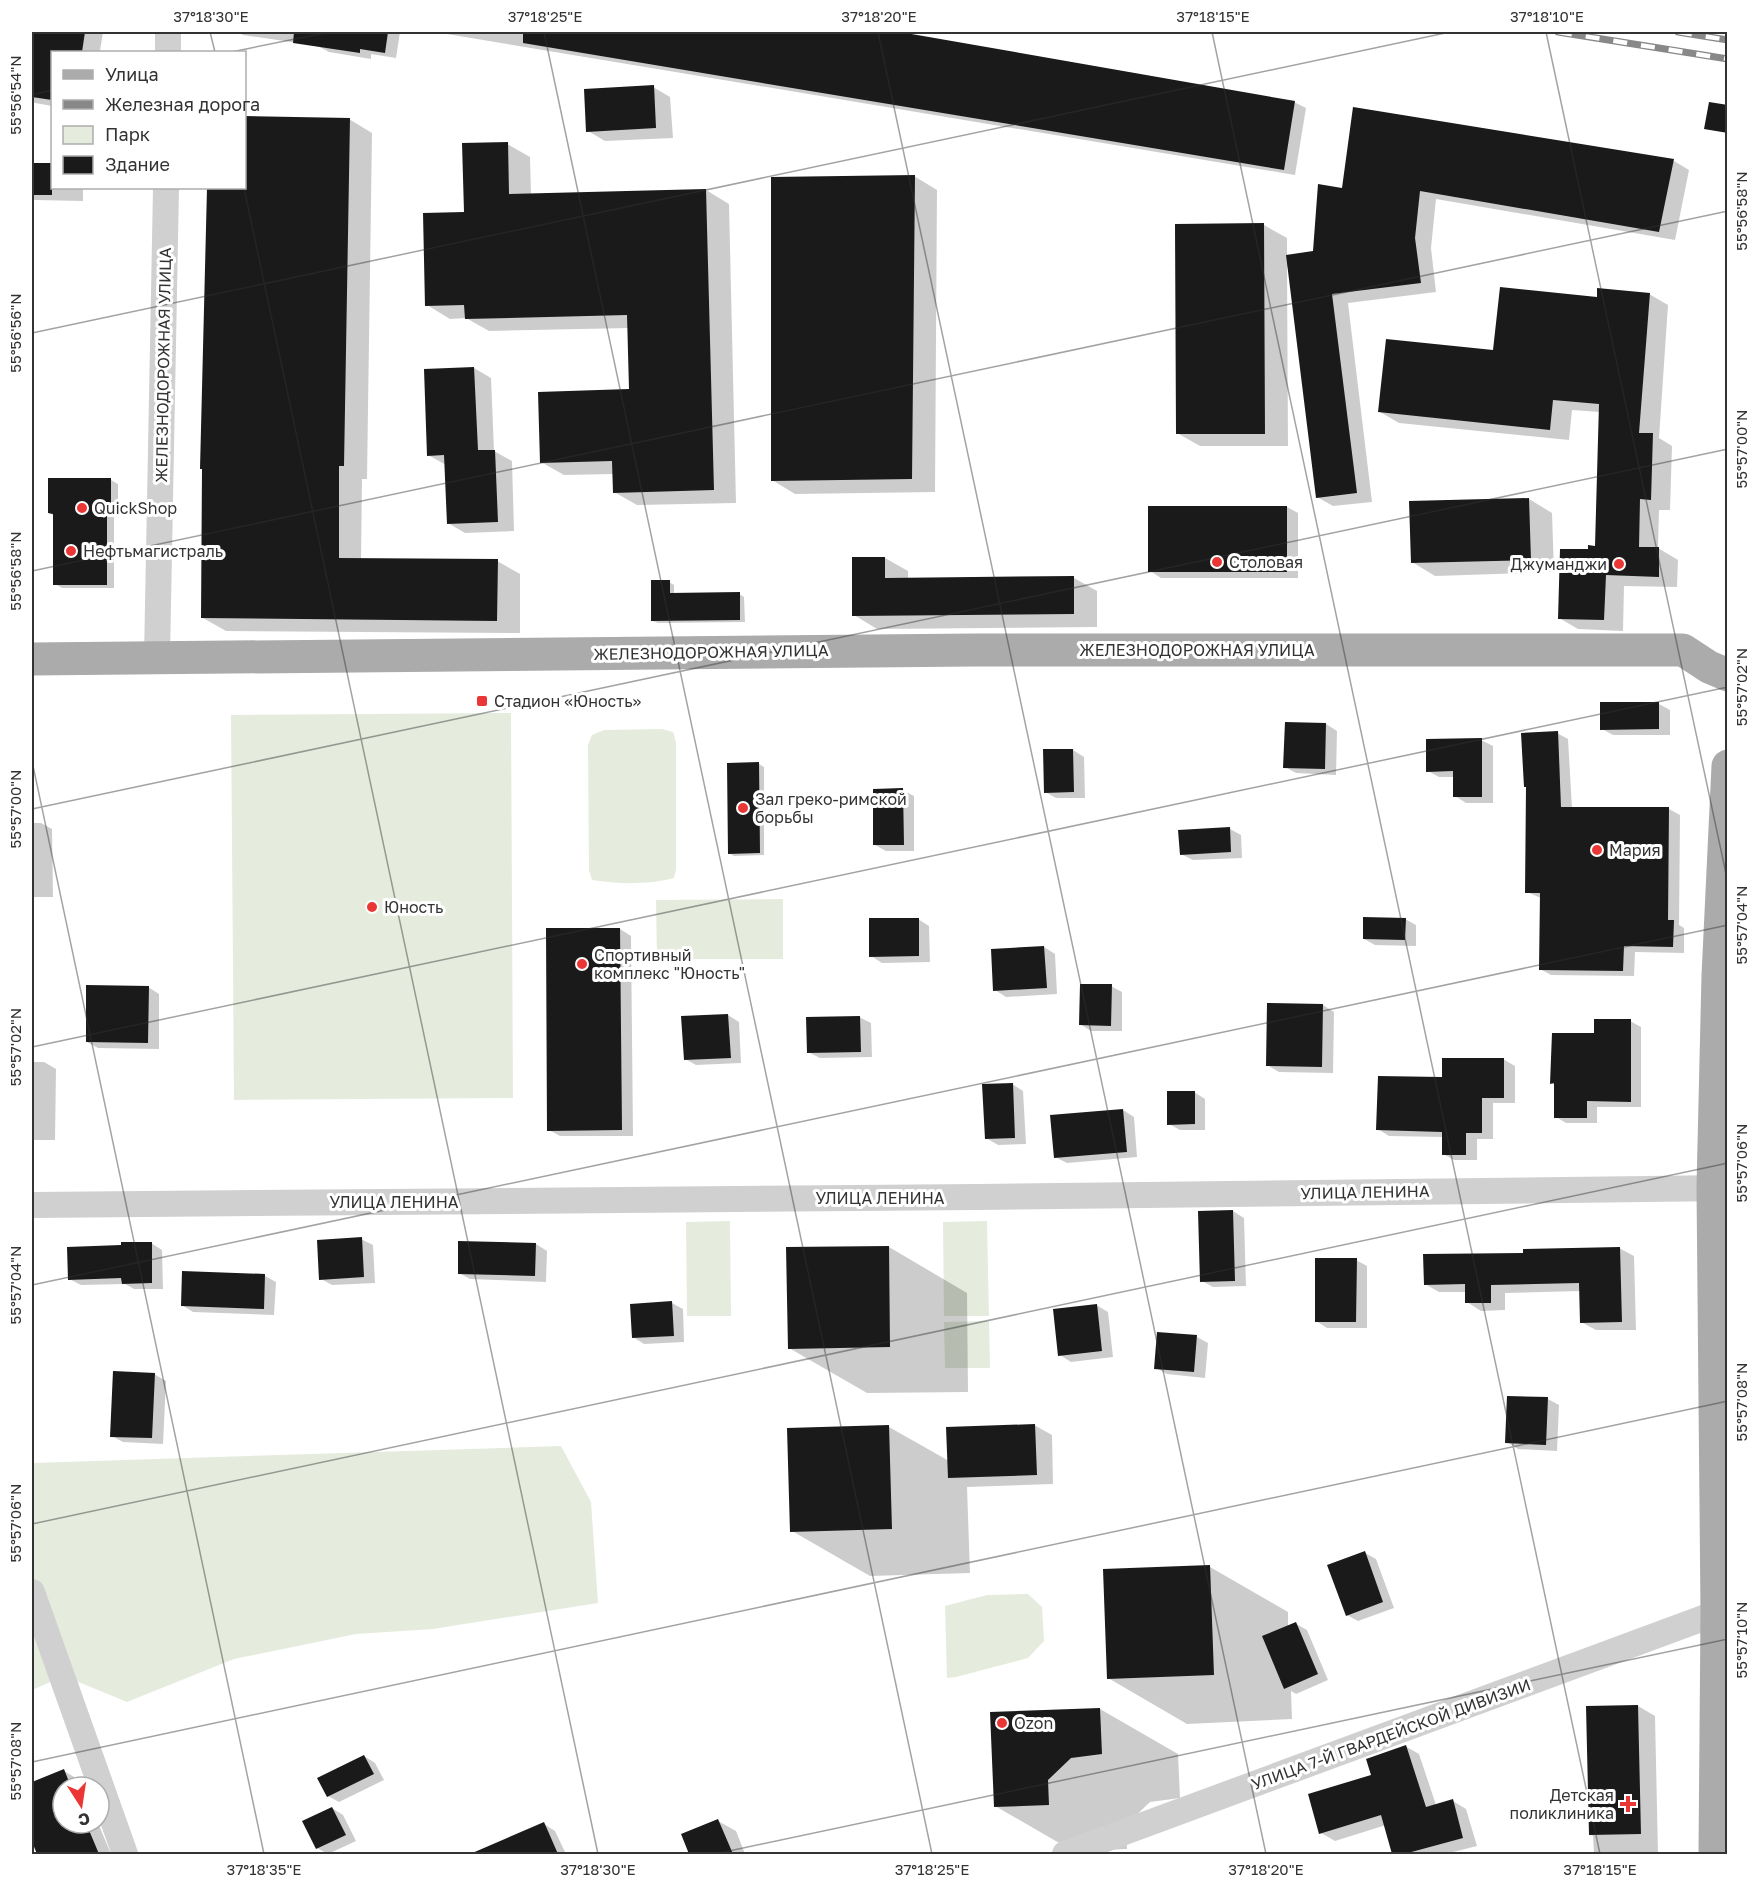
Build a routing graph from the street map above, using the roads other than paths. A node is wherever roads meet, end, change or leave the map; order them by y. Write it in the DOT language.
graph roads {
  1 [pos="168,32"];
  2 [pos="168,51"];
  3 [pos="166,189"];
  4 [pos="157,657"];
  5 [pos="32,659"];
  6 [pos="1728,675"];
  7 [pos="1728,766"];
  8 [pos="1720,1187"];
  9 [pos="32,1205"];
  10 [pos="32,1592"];
  11 [pos="1717,1613"];
  12 [pos="124,1854"];
  13 [pos="1065,1854"];
  14 [pos="1715,1854"];
  15 [pos="1728,1854"];
  1 -- 2 [label="street"];
  3 -- 4 [label="street, ЖЕЛЕЗНОДОРОЖНАЯ УЛИЦА"];
  4 -- 5 [label="main road"];
  4 -- 6 [label="main road, ЖЕЛЕЗНОДОРОЖНАЯ УЛИЦА"];
  7 -- 8 [label="main road"];
  8 -- 9 [label="street, УЛИЦА ЛЕНИНА"];
  8 -- 11 [label="main road"];
  10 -- 12 [label="street"];
  11 -- 13 [label="street, УЛИЦА 7-Й ГВАРДЕЙСКОЙ ДИВИЗИИ"];
  11 -- 14 [label="main road"];
  14 -- 15 [label="street"];
}
